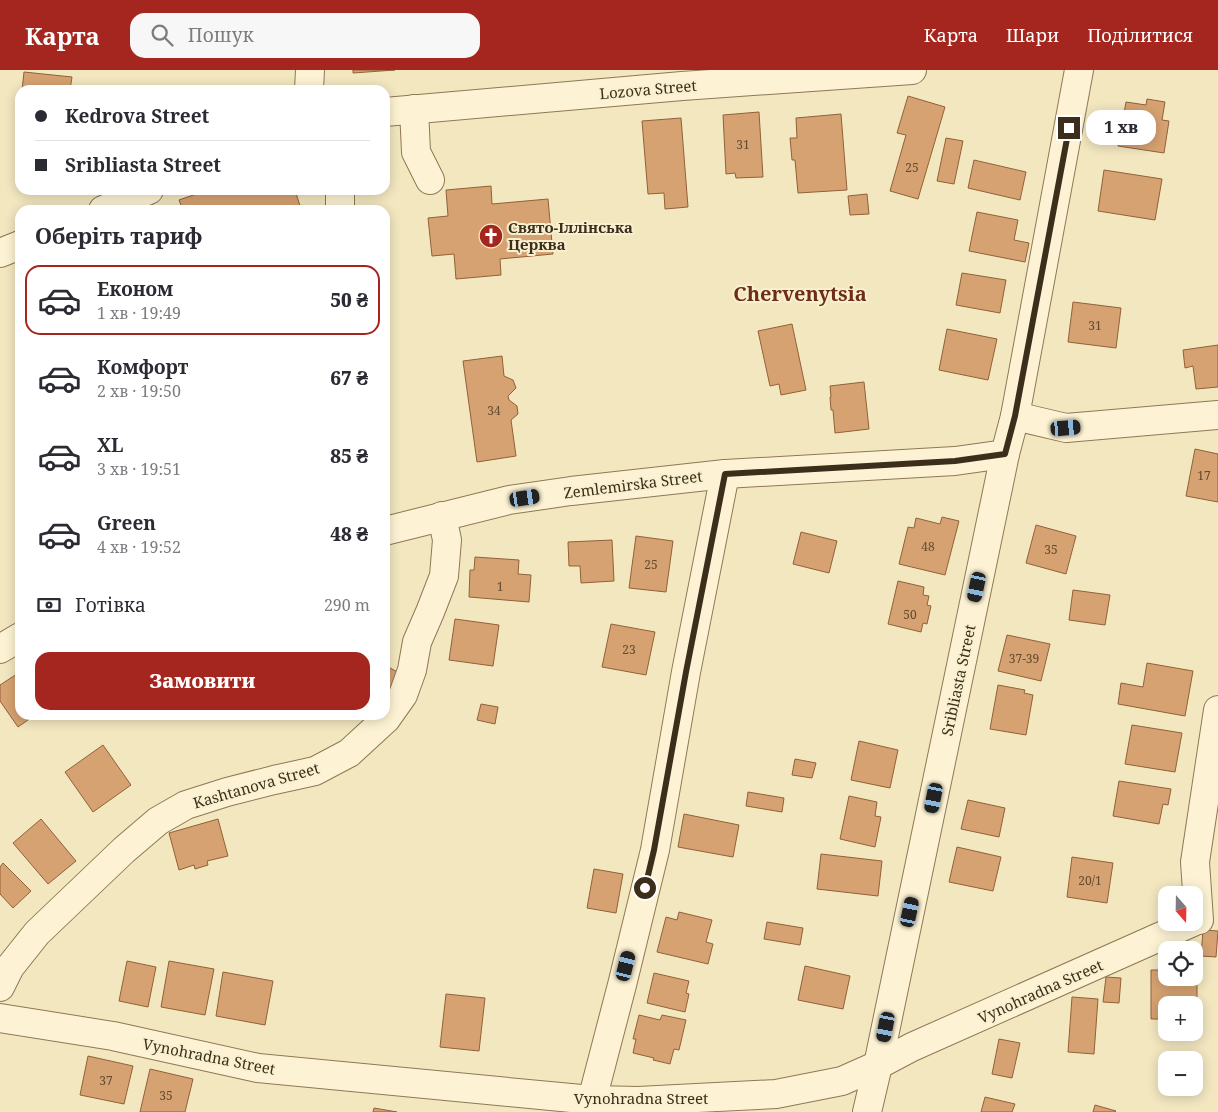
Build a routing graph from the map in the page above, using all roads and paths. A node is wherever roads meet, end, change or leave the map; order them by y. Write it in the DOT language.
graph roads {
  1 [pos="310,70"];
  2 [pos="912,70"];
  3 [pos="1080,70"];
  4 [pos="309,85"];
  5 [pos="414,109"];
  6 [pos="390,111"];
  7 [pos="430,180"];
  8 [pos="138,195"];
  9 [pos="114,205"];
  10 [pos="15,248"];
  11 [pos="0,253"];
  12 [pos="1218,415"];
  13 [pos="1015,416"];
  14 [pos="1005,454"];
  15 [pos="725,474"];
  16 [pos="442,516"];
  17 [pos="390,530"];
  18 [pos="15,640"];
  19 [pos="0,649"];
  20 [pos="1218,710"];
  21 [pos="390,713"];
  22 [pos="385,720"];
  23 [pos="1198,886"];
  24 [pos="1174,931"];
  25 [pos="0,987"];
  26 [pos="0,1018"];
  27 [pos="878,1066"];
  28 [pos="572,1103"];
  29 [pos="867,1112"];
  1 -- 4 [label="street"];
  2 -- 5 [label="street, Lozova Street"];
  3 -- 13 [label="street, Sribliasta Street"];
  5 -- 6 [label="street, Lozova Street"];
  5 -- 7 [label="street"];
  8 -- 9 [label="street"];
  10 -- 11 [label="street"];
  12 -- 13 [label="street"];
  13 -- 14 [label="street, Sribliasta Street"];
  14 -- 15 [label="street, Zemlemirska Street"];
  14 -- 27 [label="street, Sribliasta Street"];
  15 -- 16 [label="street, Zemlemirska Street"];
  15 -- 28 [label="street"];
  16 -- 17 [label="street, Zemlemirska Street"];
  16 -- 21 [label="street, Kashtanova Street"];
  18 -- 19 [label="street"];
  20 -- 23 [label="street"];
  22 -- 25 [label="street, Kashtanova Street"];
  24 -- 27 [label="street, Vynohradna Street"];
  26 -- 28 [label="street, Vynohradna Street"];
  27 -- 28 [label="street, Vynohradna Street"];
  27 -- 29 [label="street, Sribliasta Street"];
}
